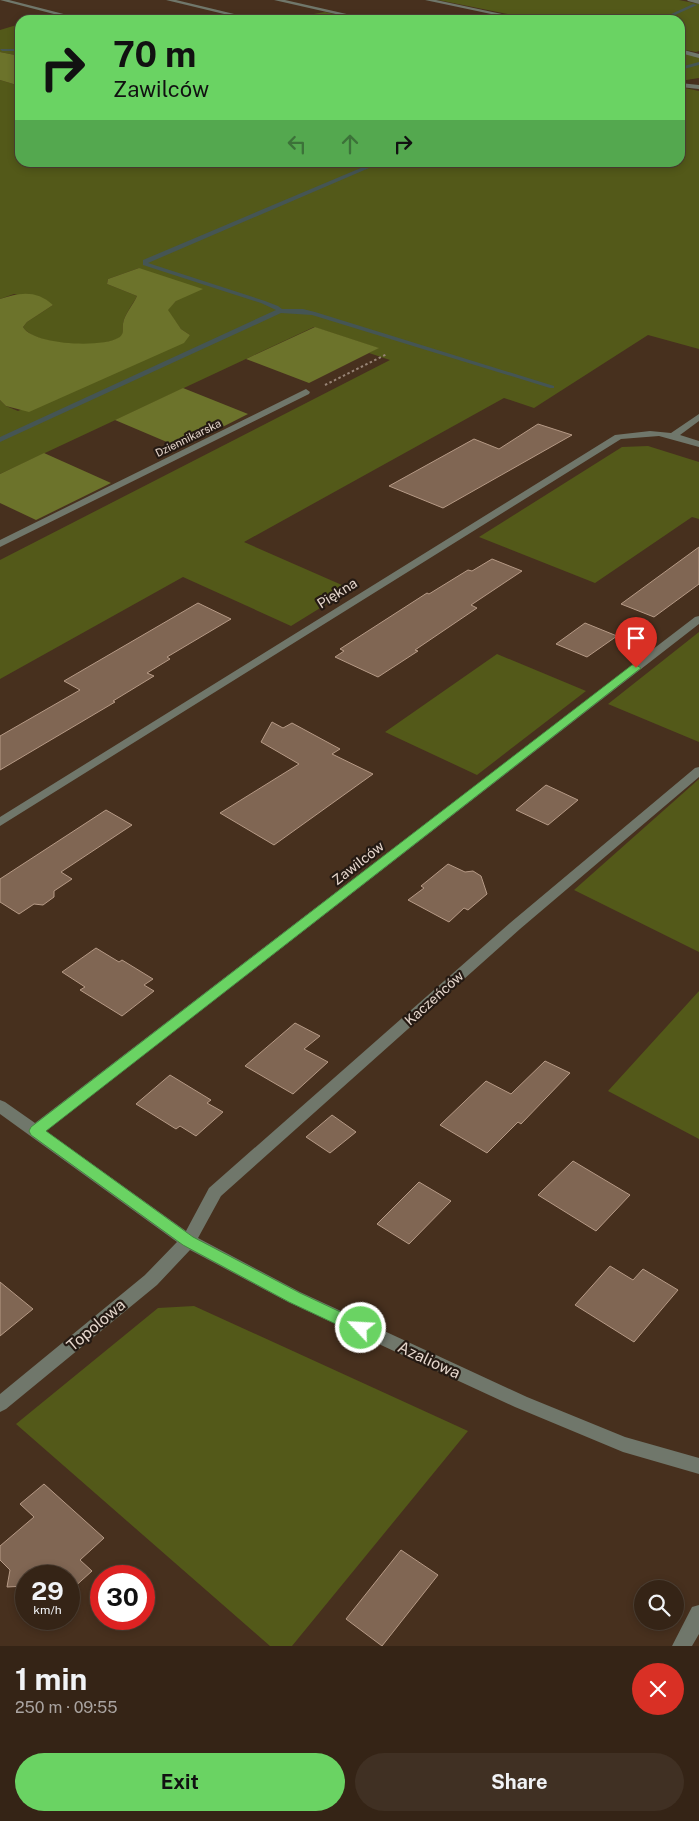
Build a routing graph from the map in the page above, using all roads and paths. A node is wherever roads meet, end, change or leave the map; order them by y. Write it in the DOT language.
graph roads {
  1 [pos="2,0"];
  2 [pos="169,0"];
  3 [pos="277,0"];
  4 [pos="428,0"];
  5 [pos="690,0"];
  6 [pos="699,2"];
  7 [pos="64,15"];
  8 [pos="234,15"];
  9 [pos="347,15"];
  10 [pos="502,15"];
  11 [pos="685,52"];
  12 [pos="699,56"];
  13 [pos="387,354"];
  14 [pos="306,392"];
  15 [pos="699,418"];
  16 [pos="675,434"];
  17 [pos="699,444"];
  18 [pos="0,544"];
  19 [pos="699,619"];
  20 [pos="699,771"];
  21 [pos="0,822"];
  22 [pos="0,1106"];
  23 [pos="36,1131"];
  24 [pos="188,1241"];
  25 [pos="0,1404"];
  26 [pos="699,1466"];
  27 [pos="699,1614"];
  28 [pos="682,1646"];
  1 -- 7 [label="street"];
  2 -- 8 [label="street"];
  3 -- 9 [label="street"];
  4 -- 10 [label="street"];
  5 -- 6 [label="street"];
  11 -- 12 [label="street"];
  13 -- 14 [label="path"];
  14 -- 18 [label="street, Dziennikarska"];
  15 -- 16 [label="street"];
  16 -- 17 [label="street"];
  16 -- 21 [label="street, Piękna"];
  19 -- 23 [label="street, Zawilców"];
  20 -- 24 [label="street, Kaczeńców"];
  22 -- 23 [label="street, Azaliowa"];
  23 -- 24 [label="street, Azaliowa"];
  24 -- 25 [label="street, Topolowa"];
  24 -- 26 [label="street, Azaliowa"];
  27 -- 28 [label="street"];
}
